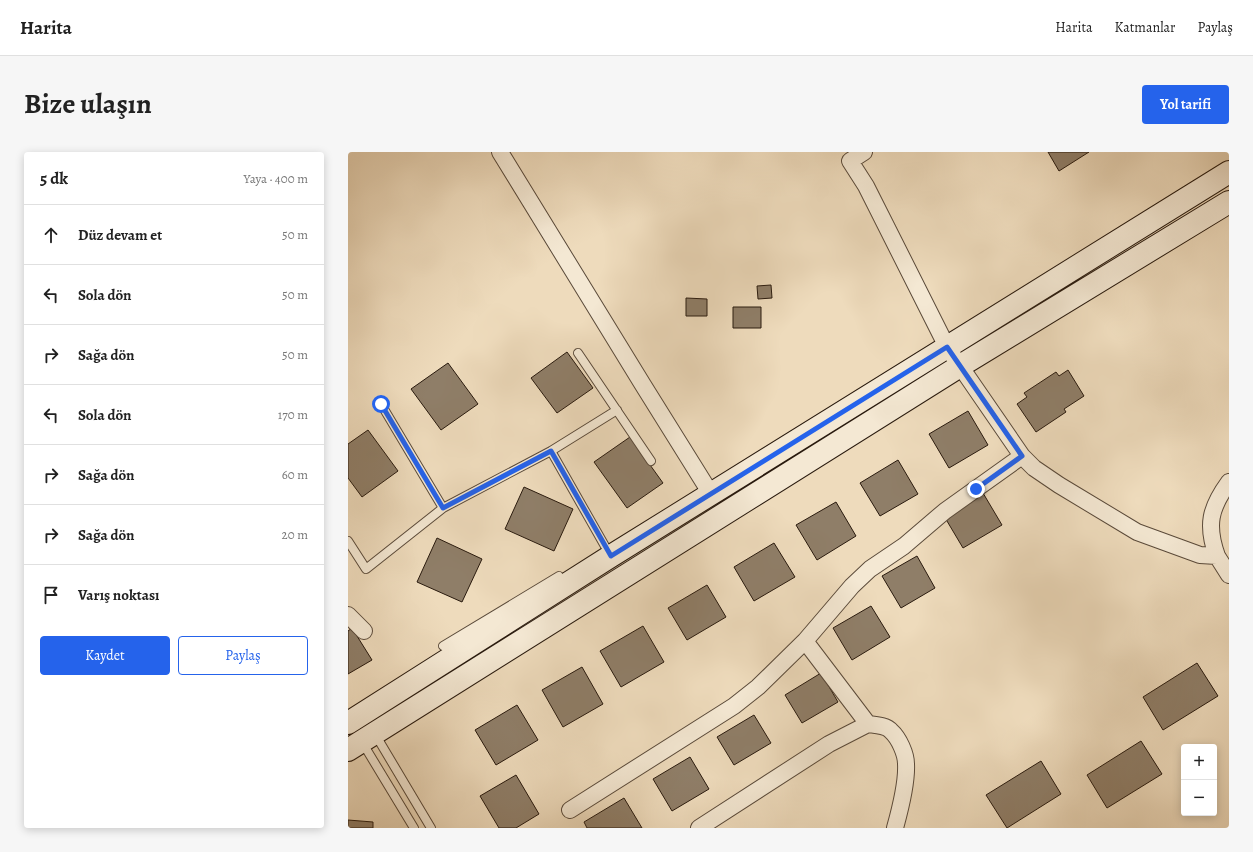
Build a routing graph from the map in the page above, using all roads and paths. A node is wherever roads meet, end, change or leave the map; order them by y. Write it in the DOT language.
graph roads {
  1 [pos="500,152"];
  2 [pos="864,152"];
  3 [pos="847,156"];
  4 [pos="1229,172"];
  5 [pos="1229,202"];
  6 [pos="947,347"];
  7 [pos="578,352"];
  8 [pos="960,366"];
  9 [pos="381,404"];
  10 [pos="617,410"];
  11 [pos="551,451"];
  12 [pos="1022,456"];
  13 [pos="651,461"];
  14 [pos="1229,482"];
  15 [pos="711,494"];
  16 [pos="443,508"];
  17 [pos="348,540"];
  18 [pos="606,552"];
  19 [pos="1217,556"];
  20 [pos="569,570"];
  21 [pos="1229,575"];
  22 [pos="348,615"];
  23 [pos="364,631"];
  24 [pos="805,641"];
  25 [pos="443,646"];
  26 [pos="348,723"];
  27 [pos="868,724"];
  28 [pos="361,741"];
  29 [pos="570,810"];
  30 [pos="414,828"];
  31 [pos="431,828"];
  32 [pos="699,828"];
  33 [pos="896,828"];
  1 -- 15 [label="street"];
  2 -- 3 [label="street"];
  3 -- 6 [label="street"];
  4 -- 6 [label="street"];
  5 -- 8 [label="street"];
  6 -- 8 [label="street"];
  6 -- 15 [label="street"];
  7 -- 10 [label="lane"];
  8 -- 12 [label="street"];
  8 -- 28 [label="street"];
  9 -- 16 [label="lane"];
  10 -- 11 [label="lane"];
  10 -- 13 [label="lane"];
  11 -- 16 [label="lane"];
  11 -- 18 [label="lane"];
  12 -- 19 [label="street"];
  12 -- 24 [label="street"];
  14 -- 19 [label="street"];
  15 -- 18 [label="street"];
  16 -- 17 [label="lane"];
  18 -- 26 [label="street"];
  19 -- 21 [label="street"];
  20 -- 25 [label="lane"];
  22 -- 23 [label="street"];
  24 -- 27 [label="street"];
  24 -- 29 [label="street"];
  27 -- 32 [label="street"];
  27 -- 33 [label="street"];
  28 -- 30 [label="lane"];
  28 -- 31 [label="lane"];
}
